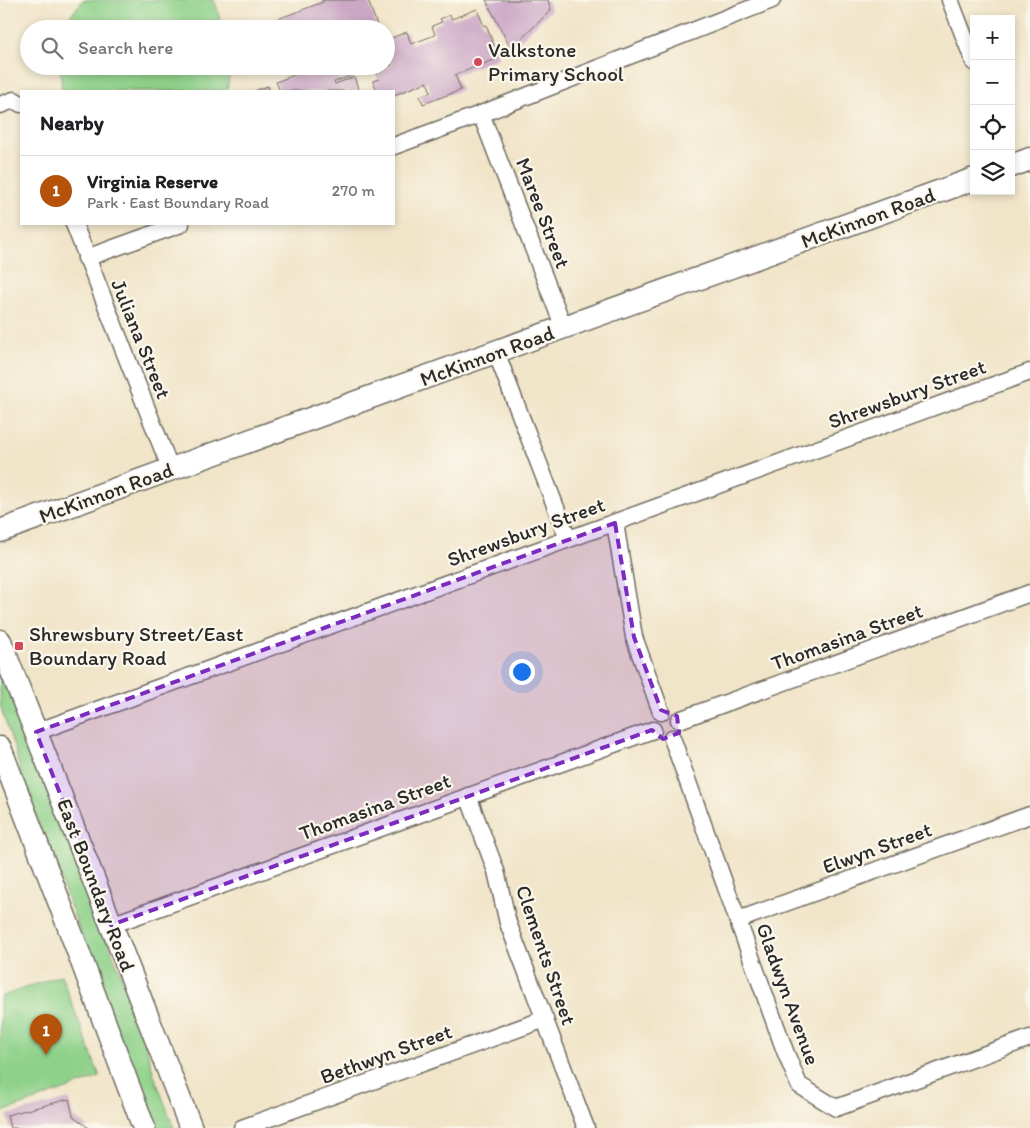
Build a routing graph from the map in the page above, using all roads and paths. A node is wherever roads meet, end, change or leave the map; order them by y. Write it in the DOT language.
graph roads {
  1 [pos="772,0"];
  2 [pos="950,0"];
  3 [pos="973,60"];
  4 [pos="20,103"];
  5 [pos="0,105"];
  6 [pos="481,114"];
  7 [pos="395,146"];
  8 [pos="970,181"];
  9 [pos="74,225"];
  10 [pos="178,225"];
  11 [pos="86,258"];
  12 [pos="564,328"];
  13 [pos="496,352"];
  14 [pos="1030,372"];
  15 [pos="171,470"];
  16 [pos="614,523"];
  17 [pos="0,531"];
  18 [pos="568,539"];
  19 [pos="1030,594"];
  20 [pos="0,641"];
  21 [pos="662,712"];
  22 [pos="679,720"];
  23 [pos="653,730"];
  24 [pos="36,732"];
  25 [pos="672,738"];
  26 [pos="0,748"];
  27 [pos="468,796"];
  28 [pos="1030,815"];
  29 [pos="738,920"];
  30 [pos="112,925"];
  31 [pos="545,1019"];
  32 [pos="1030,1038"];
  33 [pos="144,1128"];
  34 [pos="191,1128"];
  35 [pos="242,1128"];
  36 [pos="586,1128"];
  1 -- 6 [label="street"];
  2 -- 3 [label="street"];
  4 -- 5 [label="street"];
  6 -- 7 [label="street"];
  6 -- 12 [label="street, Maree Street"];
  8 -- 12 [label="street, McKinnon Road"];
  9 -- 11 [label="street, Juliana Street"];
  10 -- 11 [label="street"];
  11 -- 15 [label="street, Juliana Street"];
  12 -- 13 [label="street, McKinnon Road"];
  13 -- 15 [label="street, McKinnon Road"];
  13 -- 18 [label="street"];
  14 -- 16 [label="street, Shrewsbury Street"];
  15 -- 17 [label="street, McKinnon Road"];
  16 -- 18 [label="street, Shrewsbury Street"];
  16 -- 21 [label="street"];
  18 -- 24 [label="street, Shrewsbury Street"];
  19 -- 22 [label="street, Thomasina Street"];
  20 -- 24 [label="street, East Boundary Road"];
  21 -- 22 [label="street"];
  21 -- 23 [label="street"];
  22 -- 25 [label="street"];
  23 -- 25 [label="street"];
  23 -- 27 [label="street, Thomasina Street"];
  24 -- 30 [label="street, East Boundary Road"];
  25 -- 29 [label="street, Gladwyn Avenue"];
  26 -- 33 [label="street, East Boundary Road"];
  27 -- 30 [label="street, Thomasina Street"];
  27 -- 31 [label="street, Clements Street"];
  28 -- 29 [label="street, Elwyn Street"];
  29 -- 32 [label="street, Gladwyn Avenue"];
  30 -- 34 [label="street, East Boundary Road"];
  31 -- 35 [label="street, Bethwyn Street"];
  31 -- 36 [label="street, Clements Street"];
}
